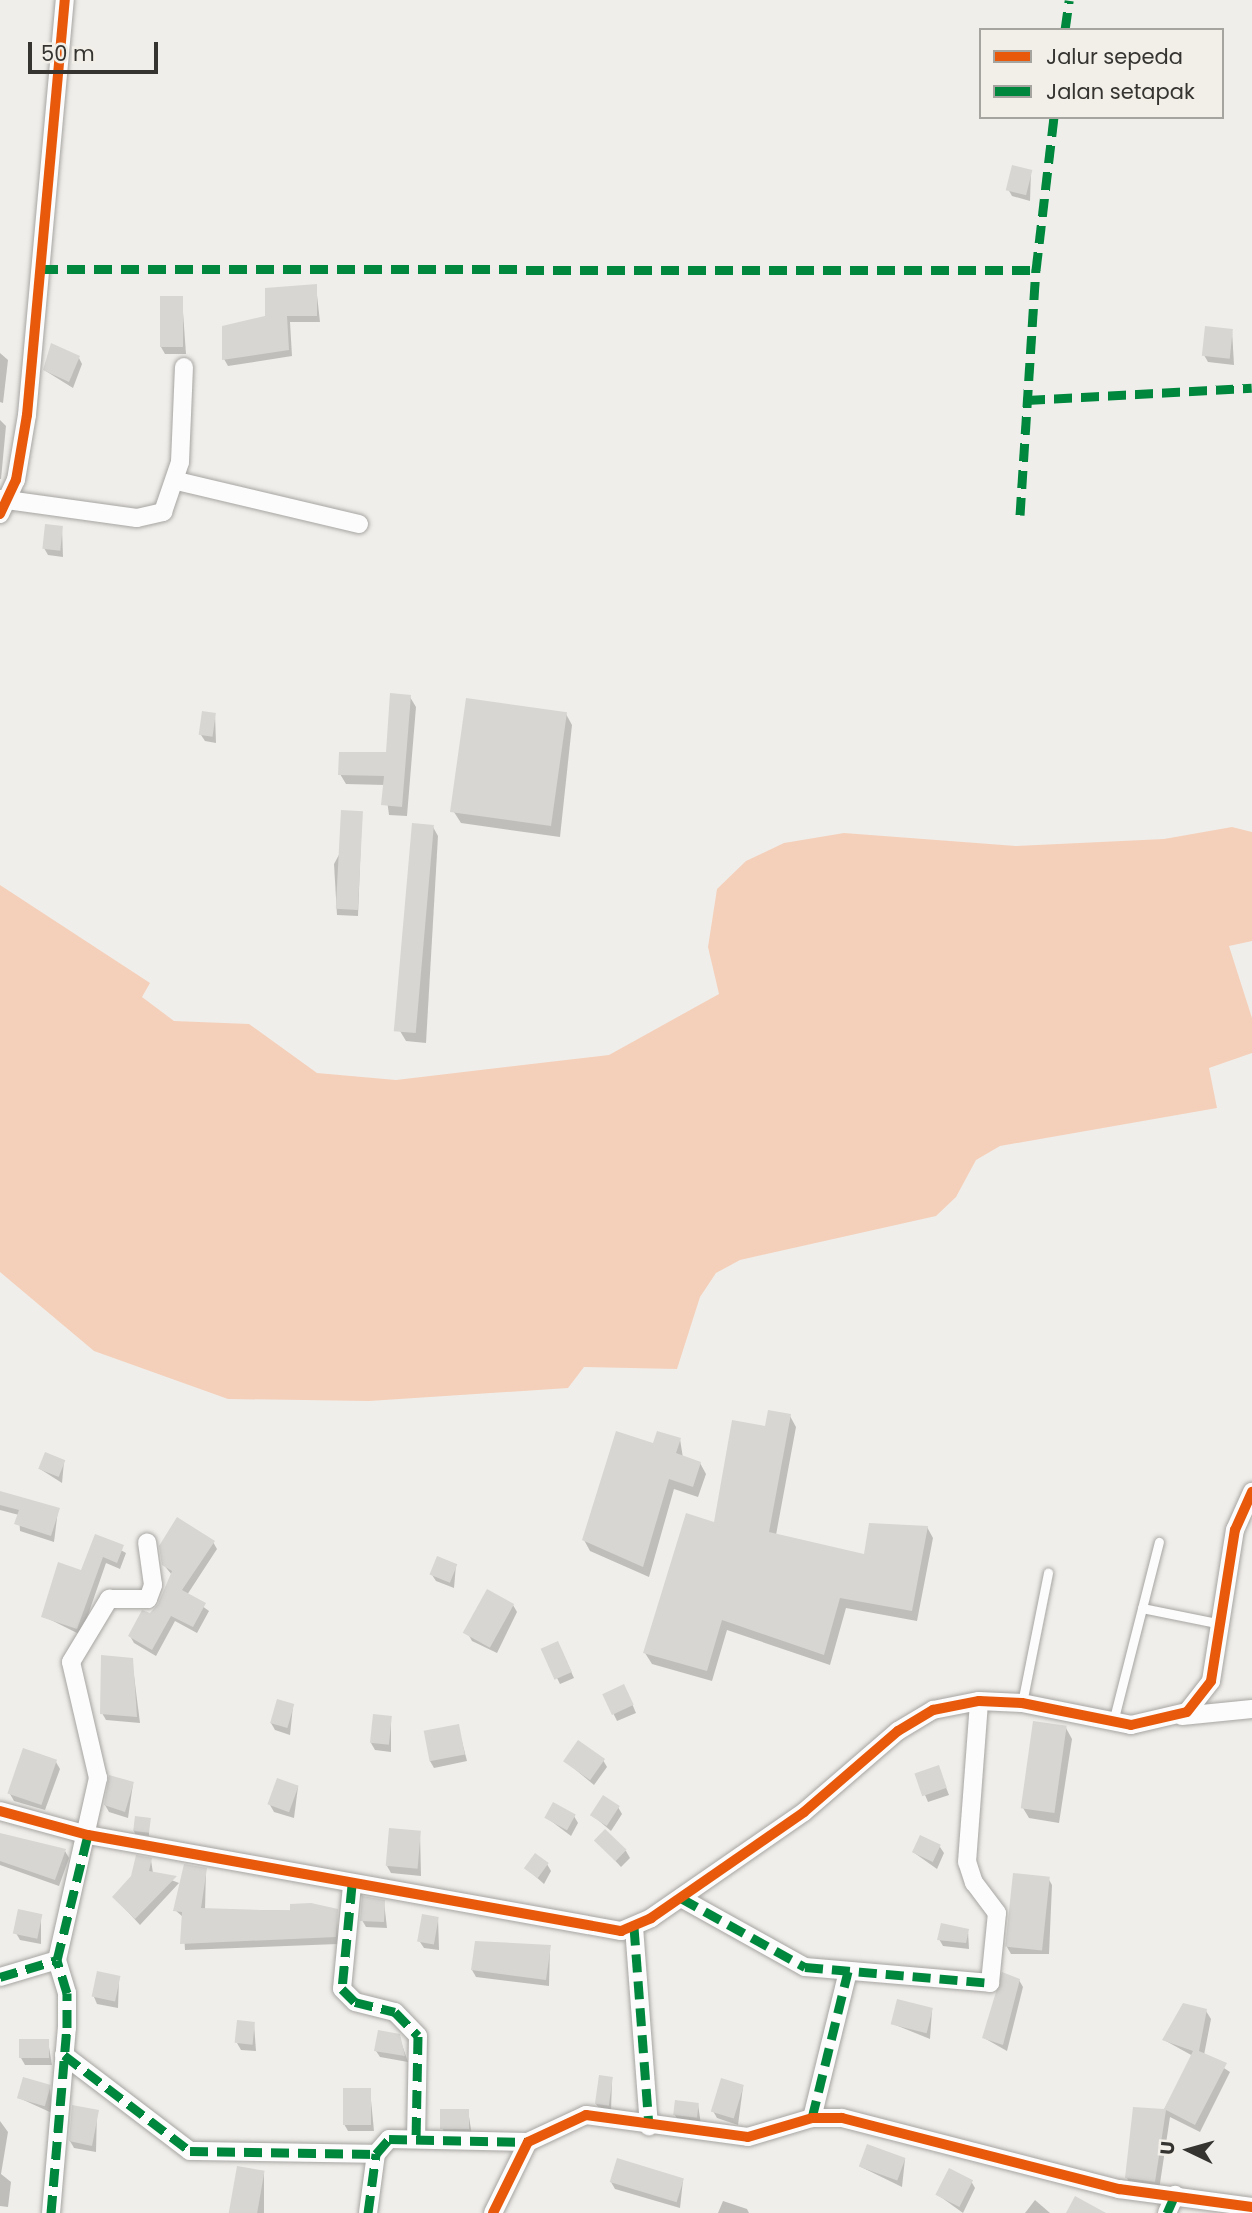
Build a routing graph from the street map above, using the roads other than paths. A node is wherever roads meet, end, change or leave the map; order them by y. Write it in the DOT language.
graph roads {
  1 [pos="65,0"];
  2 [pos="184,367"];
  3 [pos="177,481"];
  4 [pos="3,504"];
  5 [pos="359,524"];
  6 [pos="1252,1492"];
  7 [pos="146,1542"];
  8 [pos="1159,1542"];
  9 [pos="1048,1573"];
  10 [pos="1142,1608"];
  11 [pos="1223,1625"];
  12 [pos="979,1701"];
  13 [pos="1021,1703"];
  14 [pos="1252,1709"];
  15 [pos="1177,1716"];
  16 [pos="1112,1723"];
  17 [pos="0,1811"];
  18 [pos="88,1835"];
  19 [pos="352,1885"];
  20 [pos="681,1898"];
  21 [pos="634,1927"];
  22 [pos="57,1960"];
  23 [pos="848,1970"];
  24 [pos="0,1977"];
  25 [pos="64,2055"];
  26 [pos="812,2118"];
  27 [pos="649,2126"];
  28 [pos="416,2136"];
  29 [pos="528,2142"];
  30 [pos="376,2154"];
  31 [pos="1175,2195"];
  32 [pos="1252,2207"];
  33 [pos="51,2213"];
  34 [pos="368,2213"];
  35 [pos="493,2213"];
  36 [pos="1167,2213"];
  1 -- 4 [label="street"];
  2 -- 3 [label="street"];
  3 -- 4 [label="street"];
  3 -- 5 [label="street"];
  6 -- 11 [label="street"];
  7 -- 18 [label="street"];
  8 -- 10 [label="lane"];
  9 -- 13 [label="lane"];
  10 -- 11 [label="lane"];
  10 -- 16 [label="lane"];
  11 -- 15 [label="street"];
  12 -- 13 [label="street"];
  12 -- 20 [label="street"];
  12 -- 23 [label="street"];
  13 -- 16 [label="street"];
  14 -- 15 [label="street"];
  15 -- 16 [label="street"];
  17 -- 18 [label="street"];
  18 -- 19 [label="street"];
  18 -- 22 [label="street"];
  19 -- 21 [label="street"];
  19 -- 28 [label="street"];
  20 -- 21 [label="street"];
  20 -- 23 [label="street"];
  21 -- 27 [label="street"];
  22 -- 24 [label="street"];
  22 -- 25 [label="street"];
  23 -- 26 [label="street"];
  25 -- 30 [label="street"];
  25 -- 33 [label="street"];
  26 -- 27 [label="street"];
  26 -- 31 [label="street"];
  27 -- 29 [label="street"];
  28 -- 29 [label="street"];
  28 -- 30 [label="street"];
  29 -- 35 [label="street"];
  30 -- 34 [label="street"];
  31 -- 32 [label="street"];
  31 -- 36 [label="street"];
}
